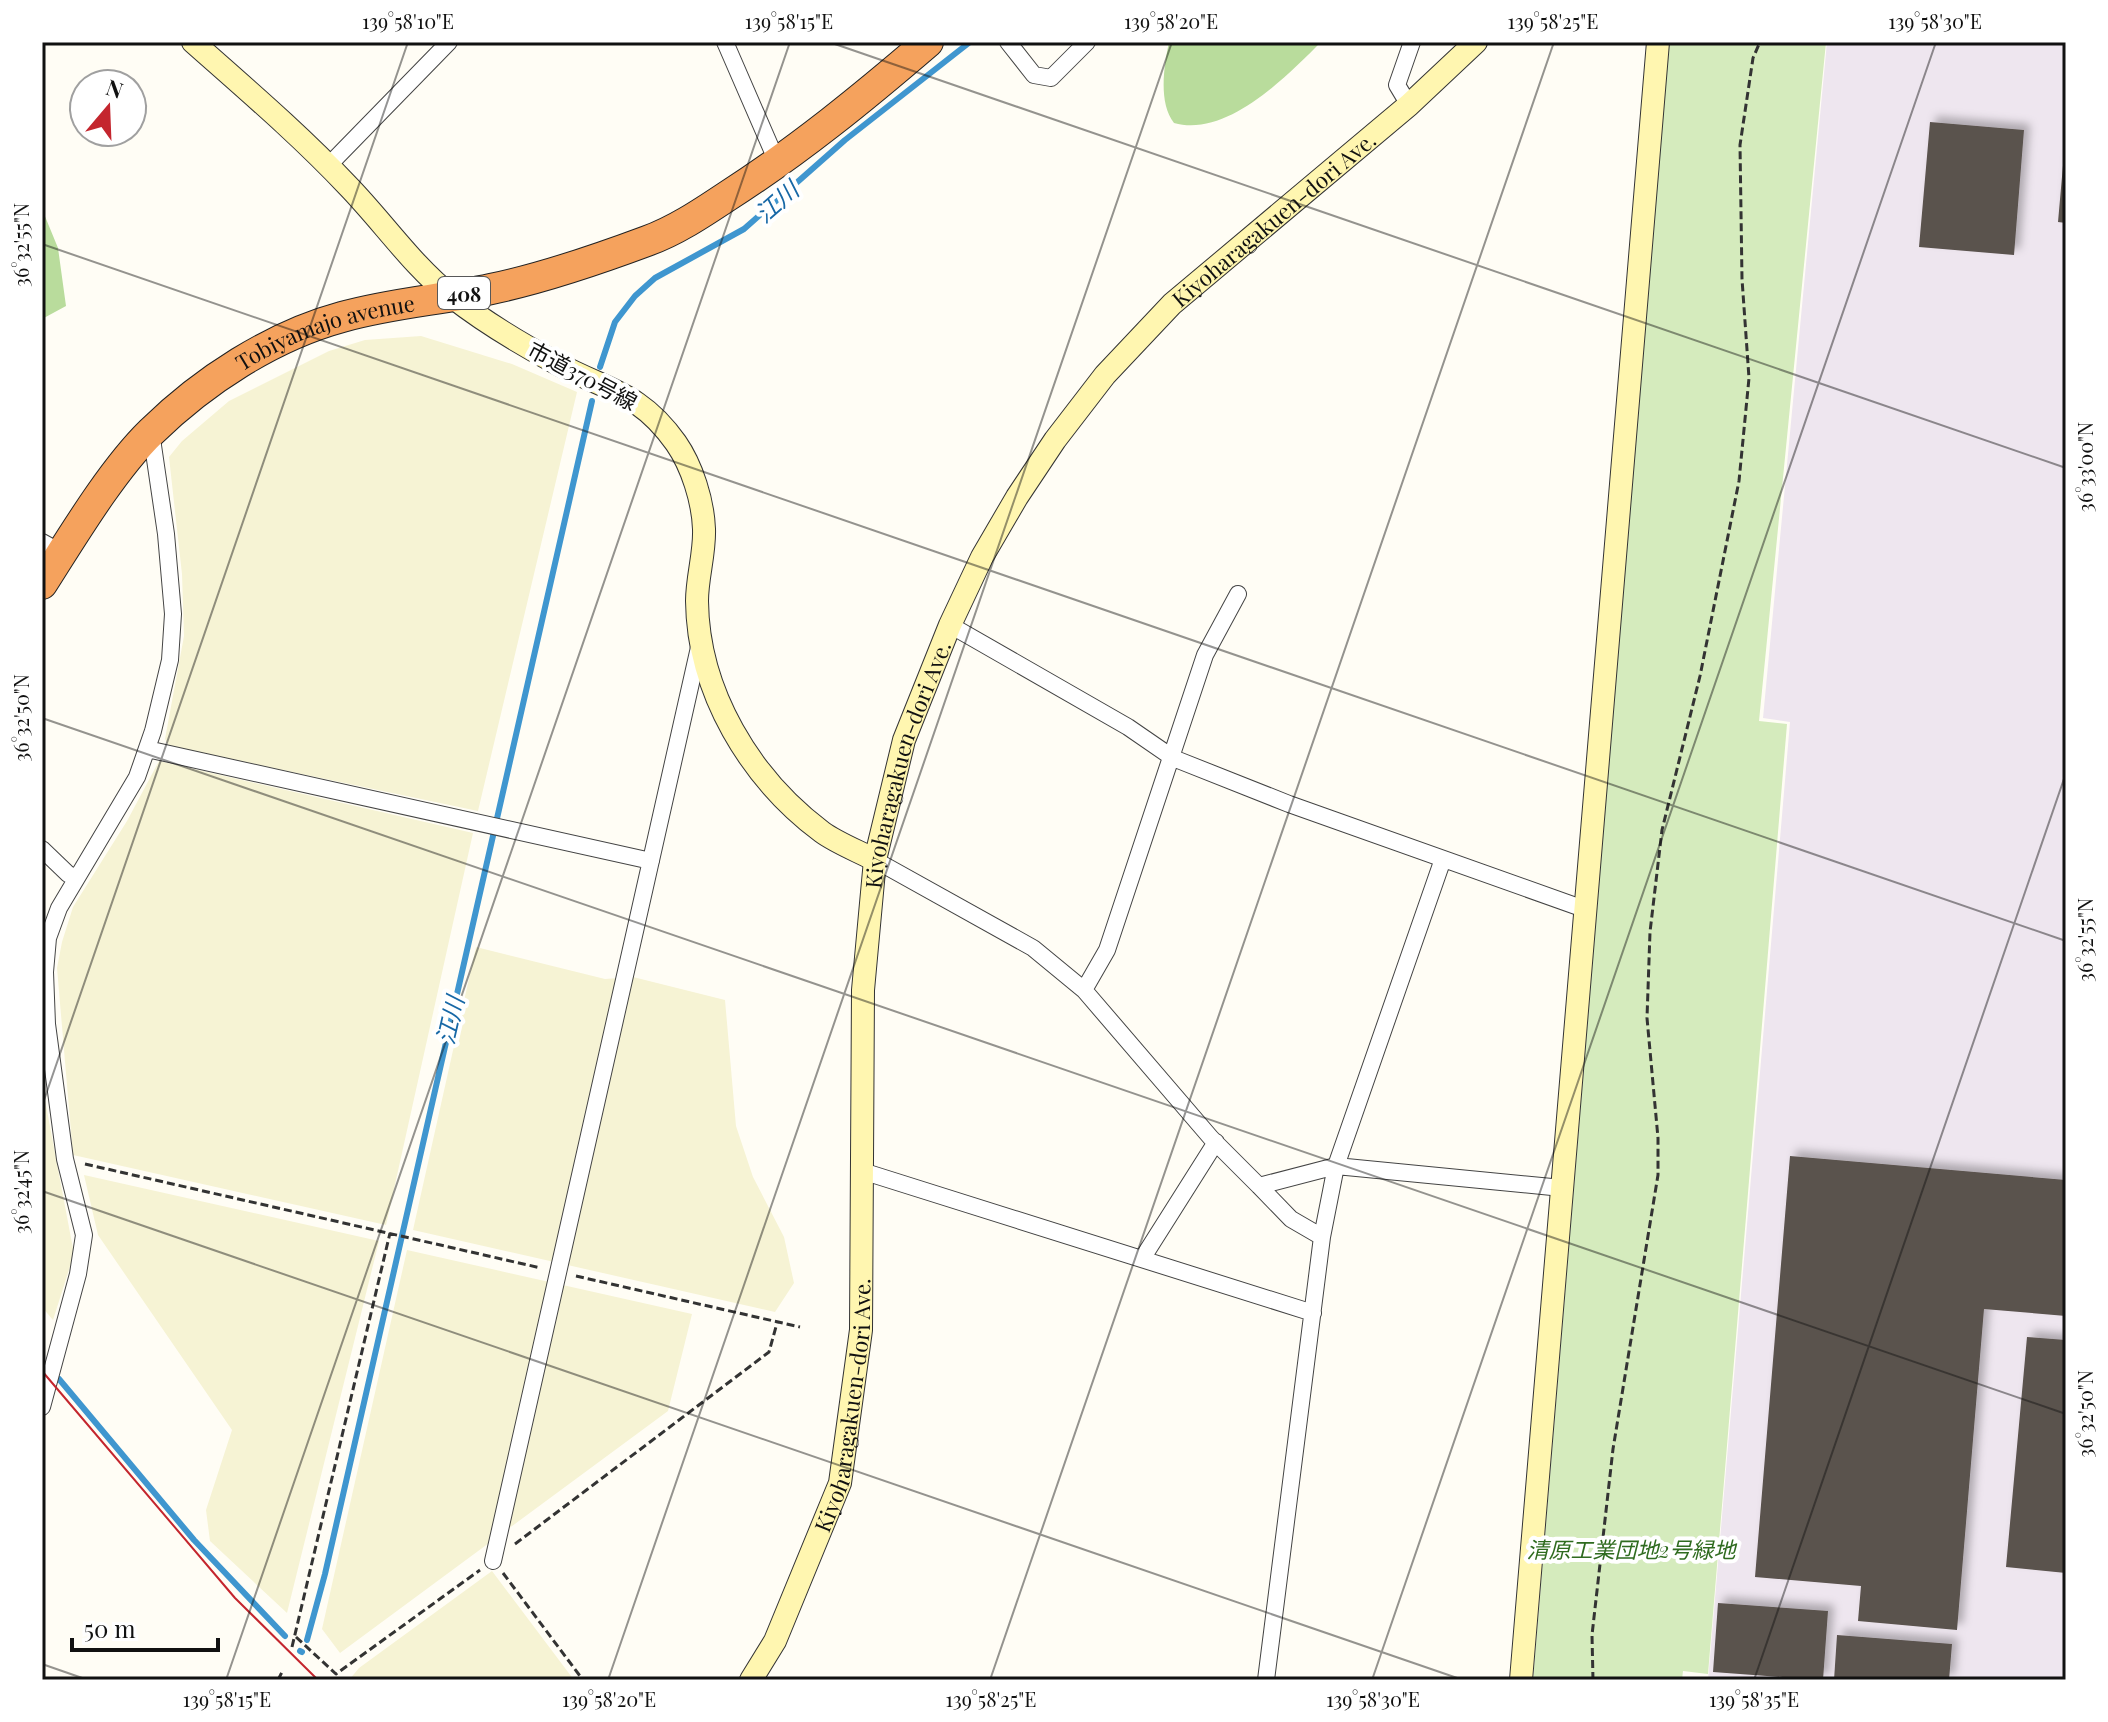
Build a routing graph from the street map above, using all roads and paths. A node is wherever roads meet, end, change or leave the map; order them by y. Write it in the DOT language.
graph roads {
  1 [pos="193,42"];
  2 [pos="449,42"];
  3 [pos="725,42"];
  4 [pos="928,42"];
  5 [pos="1008,42"];
  6 [pos="1087,42"];
  7 [pos="1412,42"];
  8 [pos="1476,42"];
  9 [pos="1658,42"];
  10 [pos="1760,42"];
  11 [pos="1409,105"];
  12 [pos="778,164"];
  13 [pos="329,165"];
  14 [pos="451,295"];
  15 [pos="151,432"];
  16 [pos="52,548"];
  17 [pos="42,584"];
  18 [pos="1238,594"];
  19 [pos="950,625"];
  20 [pos="700,641"];
  21 [pos="147,749"];
  22 [pos="1173,758"];
  23 [pos="42,849"];
  24 [pos="1443,859"];
  25 [pos="875,860"];
  26 [pos="651,861"];
  27 [pos="76,878"];
  28 [pos="1587,910"];
  29 [pos="1084,990"];
  30 [pos="1216,1142"];
  31 [pos="65,1159"];
  32 [pos="1336,1166"];
  33 [pos="862,1171"];
  34 [pos="1259,1186"];
  35 [pos="1562,1188"];
  36 [pos="390,1233"];
  37 [pos="1322,1237"];
  38 [pos="1142,1259"];
  39 [pos="559,1272"];
  40 [pos="1313,1313"];
  41 [pos="778,1322"];
  42 [pos="800,1327"];
  43 [pos="42,1407"];
  44 [pos="493,1561"];
  45 [pos="296,1637"];
  46 [pos="292,1647"];
  47 [pos="282,1672"];
  48 [pos="278,1680"];
  49 [pos="583,1680"];
  50 [pos="751,1680"];
  51 [pos="1266,1680"];
  52 [pos="1521,1680"];
  53 [pos="1593,1680"];
  1 -- 13 [label="street, 市道370号線"];
  2 -- 13 [label="street"];
  3 -- 12 [label="street"];
  4 -- 12 [label="highway, Tobiyamajo avenue / 408"];
  5 -- 6 [label="street"];
  7 -- 11 [label="street"];
  8 -- 11 [label="street, Kiyoharagakuen-dori Ave."];
  9 -- 28 [label="street"];
  10 -- 53 [label="path"];
  11 -- 19 [label="street, Kiyoharagakuen-dori Ave."];
  12 -- 14 [label="highway, Tobiyamajo avenue / 408"];
  13 -- 14 [label="street, 市道370号線"];
  14 -- 15 [label="highway, Tobiyamajo avenue / 408"];
  14 -- 20 [label="street, 市道370号線"];
  15 -- 16 [label="highway, Tobiyamajo avenue / 408"];
  15 -- 21 [label="street"];
  16 -- 17 [label="highway, Tobiyamajo avenue / 408"];
  18 -- 22 [label="street"];
  19 -- 22 [label="street"];
  19 -- 25 [label="street, Kiyoharagakuen-dori Ave."];
  20 -- 25 [label="street, 市道370号線"];
  20 -- 26 [label="street"];
  21 -- 26 [label="street"];
  21 -- 27 [label="street"];
  22 -- 24 [label="street"];
  22 -- 29 [label="street"];
  23 -- 27 [label="street"];
  24 -- 28 [label="street"];
  24 -- 32 [label="street"];
  25 -- 29 [label="street"];
  25 -- 33 [label="street, Kiyoharagakuen-dori Ave."];
  26 -- 39 [label="street"];
  27 -- 31 [label="street"];
  28 -- 35 [label="street"];
  29 -- 30 [label="street"];
  30 -- 34 [label="street"];
  30 -- 38 [label="street"];
  31 -- 36 [label="path"];
  31 -- 43 [label="street"];
  32 -- 34 [label="street"];
  32 -- 35 [label="street"];
  32 -- 37 [label="street"];
  33 -- 38 [label="street"];
  33 -- 50 [label="street, Kiyoharagakuen-dori Ave."];
  34 -- 37 [label="street"];
  35 -- 52 [label="street"];
  36 -- 39 [label="path"];
  36 -- 45 [label="path"];
  37 -- 40 [label="street"];
  38 -- 40 [label="street"];
  39 -- 41 [label="path"];
  39 -- 44 [label="street"];
  40 -- 51 [label="street"];
  41 -- 42 [label="path"];
  41 -- 44 [label="path"];
  44 -- 45 [label="path"];
  44 -- 49 [label="path"];
  45 -- 46 [label="path"];
  47 -- 48 [label="path"];
}
